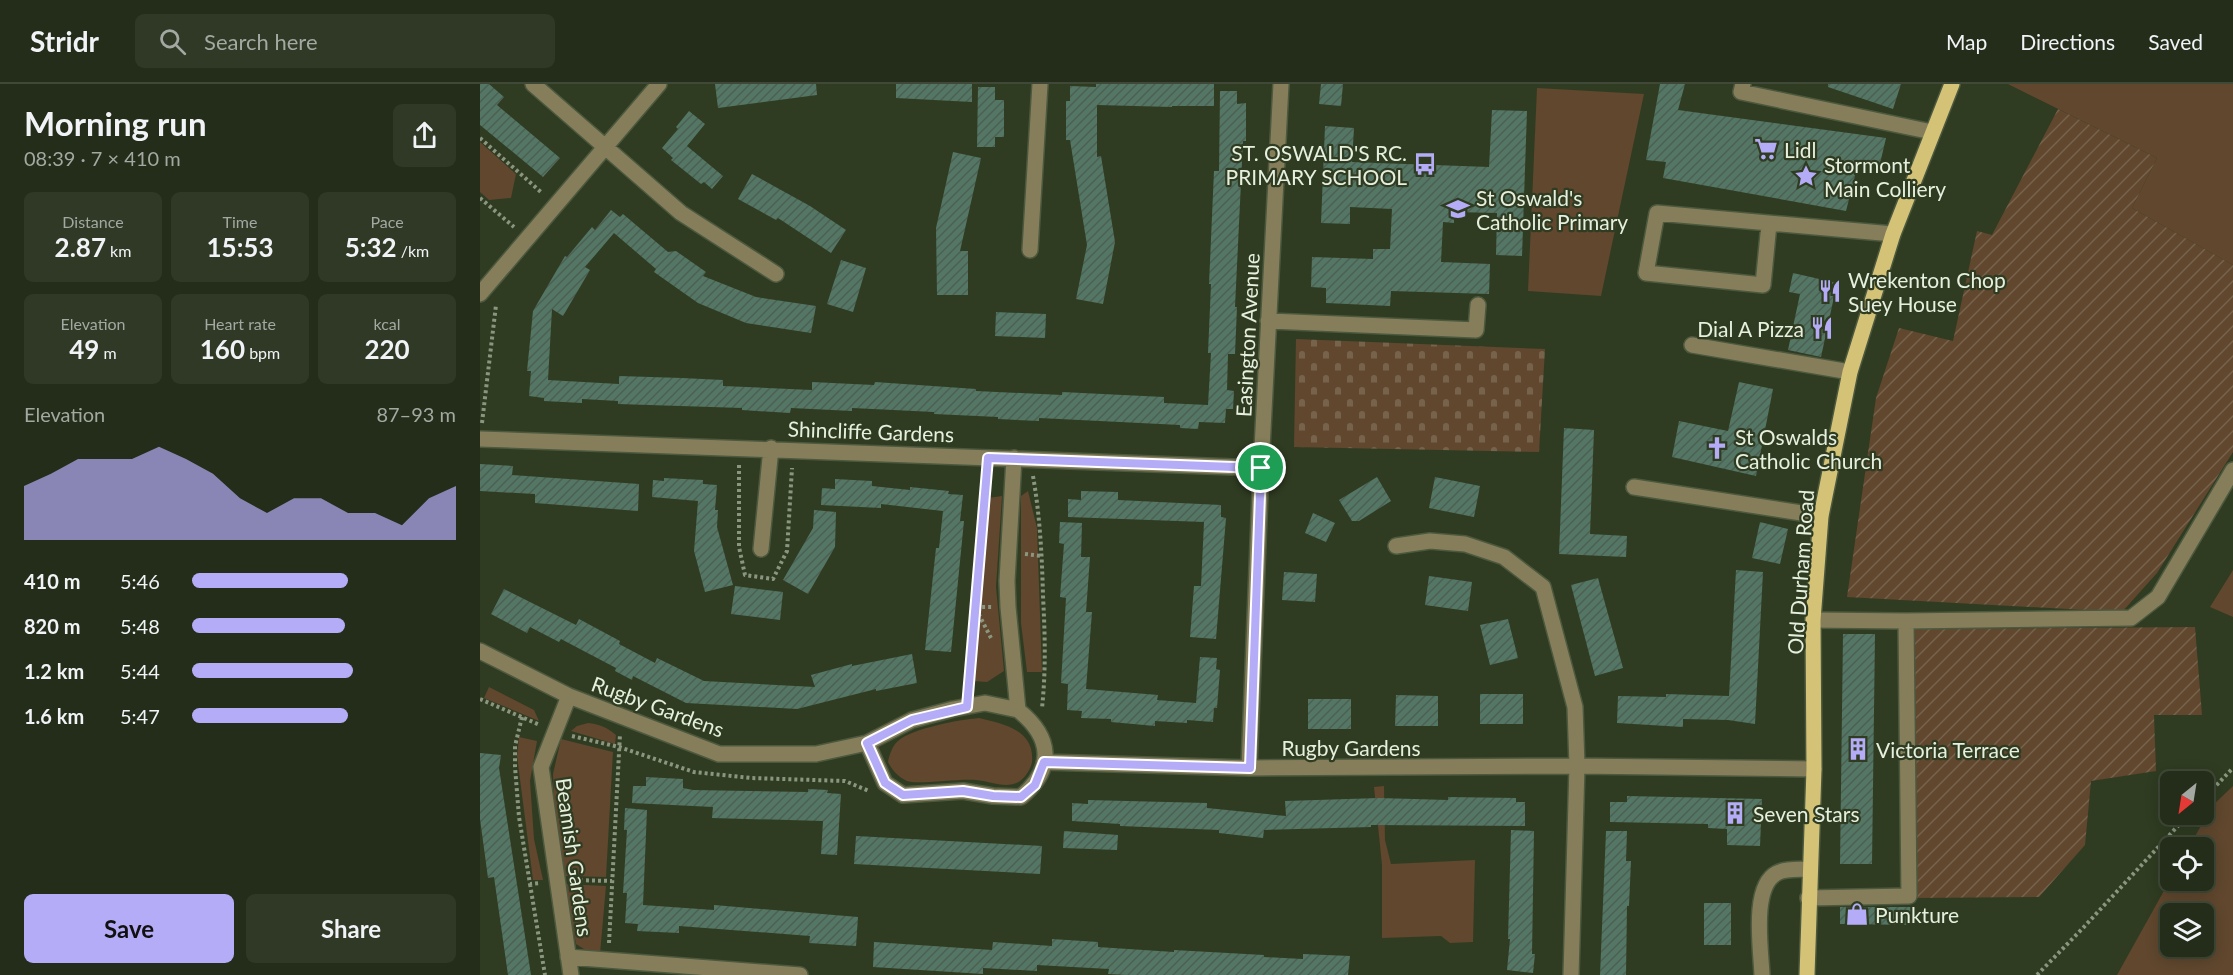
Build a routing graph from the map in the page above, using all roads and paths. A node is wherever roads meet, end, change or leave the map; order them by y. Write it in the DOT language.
graph roads {
  1 [pos="533,84"];
  2 [pos="659,84"];
  3 [pos="1040,84"];
  4 [pos="1281,84"];
  5 [pos="1743,84"];
  6 [pos="1952,84"];
  7 [pos="1932,132"];
  8 [pos="480,138"];
  9 [pos="606,148"];
  10 [pos="480,198"];
  11 [pos="556,206"];
  12 [pos="1769,224"];
  13 [pos="1893,234"];
  14 [pos="528,240"];
  15 [pos="1030,250"];
  16 [pos="499,273"];
  17 [pos="776,274"];
  18 [pos="481,290"];
  19 [pos="1478,305"];
  20 [pos="1268,321"];
  21 [pos="1692,345"];
  22 [pos="1850,372"];
  23 [pos="480,439"];
  24 [pos="771,448"];
  25 [pos="988,458"];
  26 [pos="1014,458"];
  27 [pos="1030,459"];
  28 [pos="1261,468"];
  29 [pos="2233,470"];
  30 [pos="1634,487"];
  31 [pos="1821,516"];
  32 [pos="1396,546"];
  33 [pos="761,549"];
  34 [pos="1814,620"];
  35 [pos="1906,621"];
  36 [pos="480,651"];
  37 [pos="569,696"];
  38 [pos="967,707"];
  39 [pos="1018,710"];
  40 [pos="621,716"];
  41 [pos="1039,732"];
  42 [pos="867,743"];
  43 [pos="1044,762"];
  44 [pos="1577,766"];
  45 [pos="1250,768"];
  46 [pos="2233,768"];
  47 [pos="1814,769"];
  48 [pos="2214,788"];
  49 [pos="2179,825"];
  50 [pos="1810,868"];
  51 [pos="530,884"];
  52 [pos="1808,898"];
  53 [pos="568,957"];
  54 [pos="608,960"];
  55 [pos="545,975"];
  56 [pos="571,975"];
  57 [pos="800,975"];
  58 [pos="1571,975"];
  59 [pos="1762,975"];
  60 [pos="1807,975"];
  61 [pos="2037,975"];
  1 -- 9 [label="street"];
  2 -- 9 [label="street"];
  3 -- 15 [label="street"];
  4 -- 20 [label="street, Easington Avenue"];
  5 -- 7 [label="street"];
  6 -- 7 [label="main road, Old Durham Road"];
  7 -- 13 [label="main road, Old Durham Road"];
  8 -- 11 [label="path"];
  9 -- 11 [label="street"];
  9 -- 17 [label="street"];
  10 -- 14 [label="path"];
  11 -- 14 [label="street"];
  12 -- 12 [label="street"];
  12 -- 13 [label="street"];
  13 -- 22 [label="main road, Old Durham Road"];
  14 -- 16 [label="street"];
  16 -- 18 [label="street"];
  16 -- 23 [label="path"];
  19 -- 20 [label="street"];
  20 -- 28 [label="street, Easington Avenue"];
  21 -- 22 [label="street"];
  22 -- 31 [label="main road, Old Durham Road"];
  23 -- 24 [label="street, Shincliffe Gardens"];
  24 -- 25 [label="street, Shincliffe Gardens"];
  24 -- 33 [label="street"];
  25 -- 26 [label="street, Shincliffe Gardens"];
  25 -- 38 [label="path"];
  26 -- 27 [label="street, Shincliffe Gardens"];
  26 -- 39 [label="street"];
  27 -- 28 [label="street, Shincliffe Gardens"];
  27 -- 41 [label="path"];
  28 -- 45 [label="street, Easington Avenue"];
  29 -- 35 [label="street"];
  30 -- 31 [label="street"];
  31 -- 34 [label="main road, Old Durham Road"];
  32 -- 44 [label="street"];
  34 -- 35 [label="street"];
  34 -- 47 [label="main road, Old Durham Road"];
  35 -- 52 [label="street"];
  36 -- 37 [label="street, Rugby Gardens"];
  37 -- 40 [label="street, Rugby Gardens"];
  37 -- 53 [label="street, Beamish Gardens"];
  38 -- 39 [label="street, Rugby Gardens"];
  38 -- 42 [label="street, Rugby Gardens"];
  39 -- 41 [label="street"];
  40 -- 42 [label="street, Rugby Gardens"];
  40 -- 54 [label="path"];
  41 -- 43 [label="street"];
  42 -- 43 [label="street"];
  43 -- 45 [label="street, Rugby Gardens"];
  44 -- 45 [label="street, Rugby Gardens"];
  44 -- 47 [label="street, Rugby Gardens"];
  44 -- 58 [label="street"];
  46 -- 48 [label="path"];
  47 -- 50 [label="main road, Old Durham Road"];
  49 -- 61 [label="path"];
  50 -- 52 [label="main road, Old Durham Road"];
  50 -- 59 [label="street"];
  51 -- 55 [label="path"];
  52 -- 60 [label="main road, Old Durham Road"];
  53 -- 54 [label="street, Beamish Gardens"];
  53 -- 56 [label="street, Beamish Gardens"];
  54 -- 57 [label="street, Beamish Gardens"];
}
